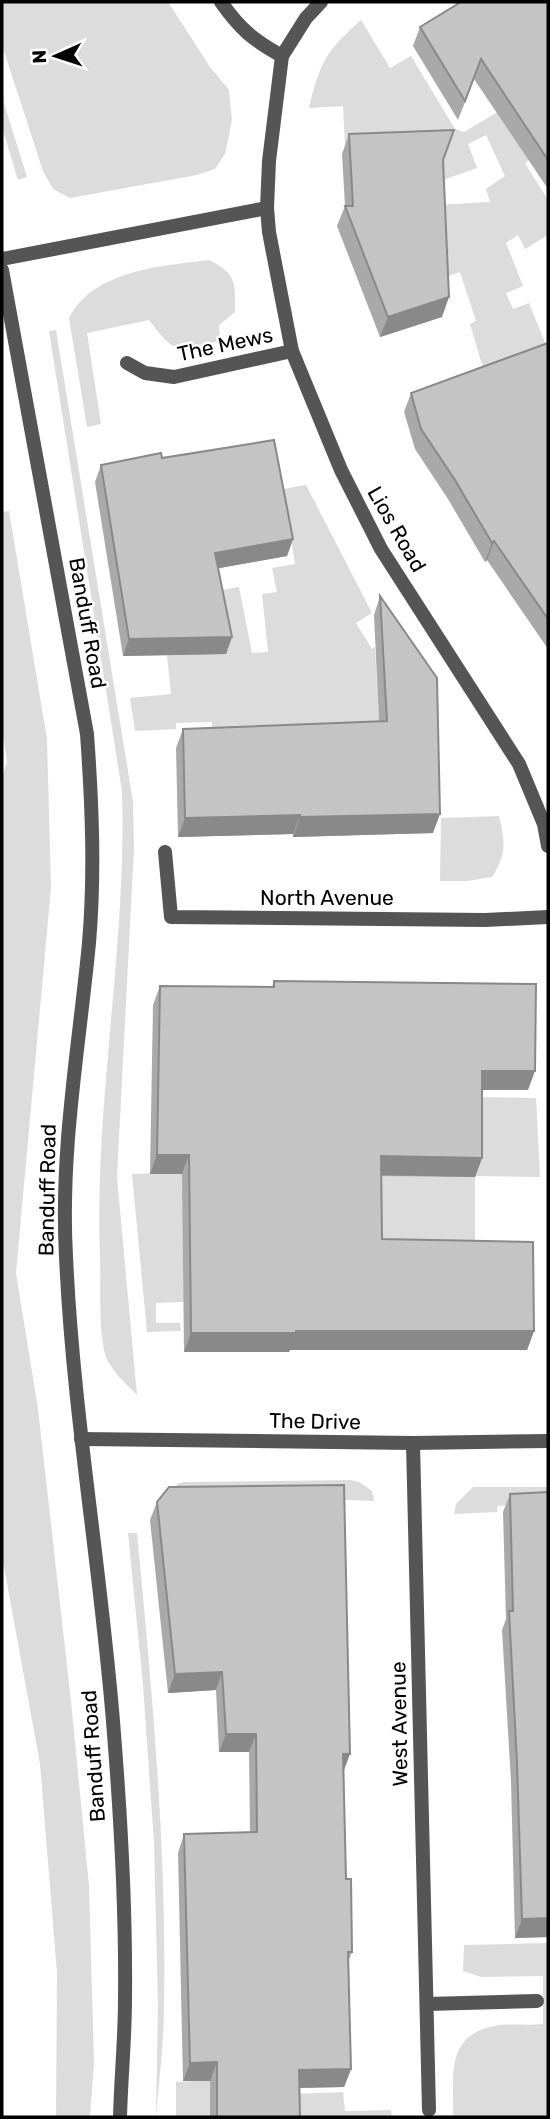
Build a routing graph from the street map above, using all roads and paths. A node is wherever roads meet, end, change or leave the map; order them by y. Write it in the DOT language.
graph roads {
  1 [pos="221,2"];
  2 [pos="321,2"];
  3 [pos="282,56"];
  4 [pos="267,208"];
  5 [pos="2,259"];
  6 [pos="2,270"];
  7 [pos="292,351"];
  8 [pos="127,363"];
  9 [pos="548,846"];
  10 [pos="165,852"];
  11 [pos="548,917"];
  12 [pos="81,1439"];
  13 [pos="548,1441"];
  14 [pos="413,1443"];
  15 [pos="537,2001"];
  16 [pos="428,2004"];
  17 [pos="429,2109"];
  18 [pos="120,2117"];
  1 -- 3 [label="street"];
  2 -- 3 [label="street"];
  3 -- 4 [label="street, Lios Road"];
  4 -- 5 [label="street"];
  4 -- 7 [label="street, Lios Road"];
  6 -- 12 [label="street, Banduff Road"];
  7 -- 8 [label="street, The Mews"];
  7 -- 9 [label="street, Lios Road"];
  10 -- 11 [label="street, North Avenue"];
  12 -- 14 [label="street, The Drive"];
  12 -- 18 [label="street, Banduff Road"];
  13 -- 14 [label="street, The Drive"];
  14 -- 16 [label="street, West Avenue"];
  15 -- 16 [label="street"];
  16 -- 17 [label="street, West Avenue"];
}
